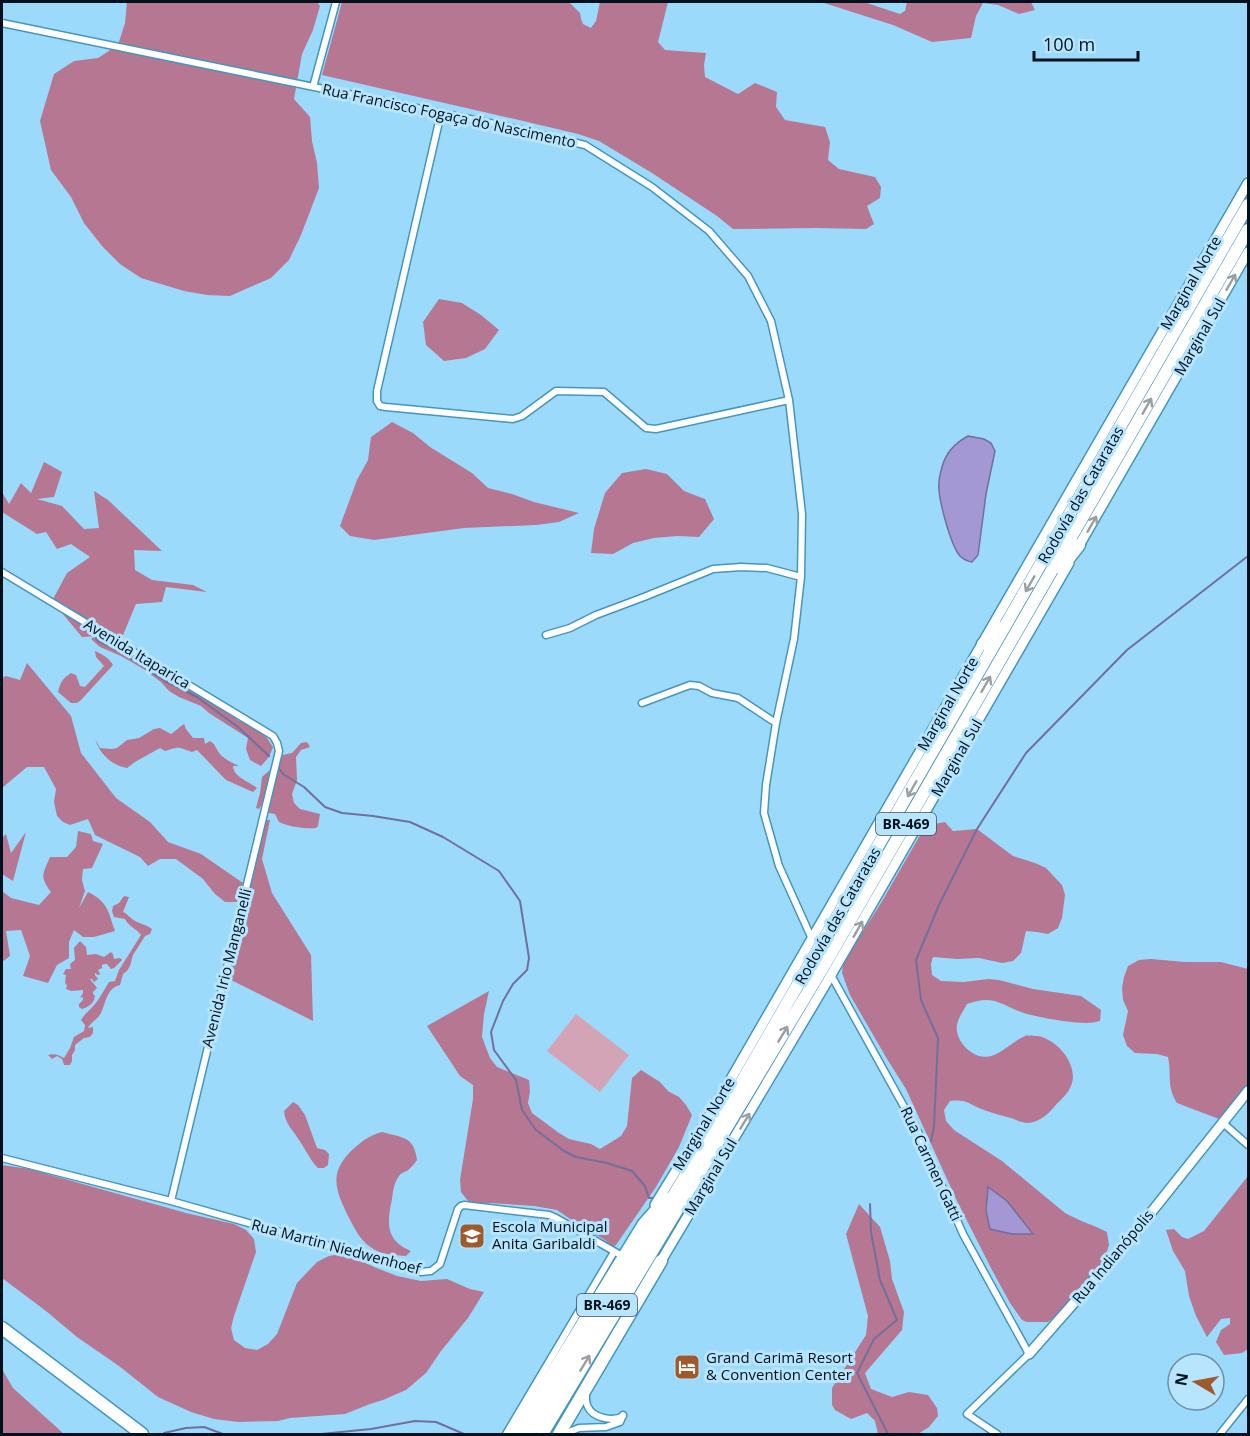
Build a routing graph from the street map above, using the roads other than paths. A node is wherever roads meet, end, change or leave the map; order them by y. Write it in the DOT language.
graph roads {
  1 [pos="336,2"];
  2 [pos="2,23"];
  3 [pos="313,87"];
  4 [pos="441,113"];
  5 [pos="1248,183"];
  6 [pos="1248,206"];
  7 [pos="1248,230"];
  8 [pos="1248,252"];
  9 [pos="789,400"];
  10 [pos="1079,545"];
  11 [pos="2,572"];
  12 [pos="801,577"];
  13 [pos="1037,597"];
  14 [pos="1010,619"];
  15 [pos="546,635"];
  16 [pos="983,644"];
  17 [pos="642,703"];
  18 [pos="776,723"];
  19 [pos="962,728"];
  20 [pos="273,736"];
  21 [pos="946,776"];
  22 [pos="812,939"];
  23 [pos="831,975"];
  24 [pos="1248,1091"];
  25 [pos="1223,1123"];
  26 [pos="1248,1145"];
  27 [pos="2,1158"];
  28 [pos="687,1176"];
  29 [pos="171,1201"];
  30 [pos="644,1224"];
  31 [pos="619,1254"];
  32 [pos="661,1262"];
  33 [pos="626,1294"];
  34 [pos="2,1328"];
  35 [pos="1029,1354"];
  36 [pos="586,1388"];
  37 [pos="1247,1403"];
  38 [pos="142,1434"];
  39 [pos="506,1434"];
  40 [pos="515,1434"];
  41 [pos="528,1434"];
  42 [pos="542,1434"];
  43 [pos="559,1434"];
  44 [pos="564,1434"];
  45 [pos="997,1434"];
  46 [pos="1220,1434"];
  1 -- 3 [label="street"];
  2 -- 3 [label="street, Rua Francisco Fogaça do Nascimento"];
  3 -- 4 [label="street, Rua Francisco Fogaça do Nascimento"];
  4 -- 9 [label="street, Rua Francisco Fogaça do Nascimento"];
  4 -- 9 [label="street"];
  5 -- 16 [label="street, Marginal Norte"];
  6 -- 14 [label="highway, Rodovía das Cataratas / BR-469, one-way"];
  13 -- 7 [label="highway, Rodovía das Cataratas / BR-469, one-way"];
  10 -- 8 [label="street, Marginal Sul / BR-469, one-way"];
  9 -- 12 [label="street, Rua Francisco Fogaça do Nascimento"];
  10 -- 13 [label="highway"];
  10 -- 21 [label="street, Marginal Sul / BR-469"];
  11 -- 20 [label="street, Avenida Itaparica"];
  12 -- 15 [label="street"];
  12 -- 18 [label="street, Rua Francisco Fogaça do Nascimento"];
  19 -- 13 [label="highway, Rodovía das Cataratas / BR-469, one-way"];
  14 -- 16 [label="highway"];
  14 -- 28 [label="highway, Rodovía das Cataratas / BR-469, one-way"];
  16 -- 22 [label="street, Marginal Norte"];
  17 -- 18 [label="street"];
  18 -- 22 [label="street, Rua Francisco Fogaça do Nascimento"];
  19 -- 21 [label="highway"];
  33 -- 19 [label="highway, Rodovía das Cataratas / BR-469, one-way"];
  20 -- 29 [label="street, Avenida Irio Manganelli"];
  23 -- 21 [label="street, Marginal Sul / BR-469, one-way"];
  22 -- 30 [label="street, Marginal Norte"];
  32 -- 23 [label="street, Marginal Sul, one-way"];
  23 -- 35 [label="street, Rua Carmen Gatti"];
  24 -- 25 [label="street, Rua Indianópolis"];
  25 -- 26 [label="street"];
  25 -- 35 [label="street, Rua Indianópolis"];
  27 -- 29 [label="street, Rua Martin Niedwenhoef"];
  28 -- 30 [label="highway"];
  28 -- 41 [label="highway, Rodovía das Cataratas / BR-469"];
  29 -- 31 [label="street, Rua Martin Niedwenhoef"];
  30 -- 31 [label="highway"];
  31 -- 39 [label="street"];
  31 -- 40 [label="highway"];
  32 -- 33 [label="highway"];
  32 -- 36 [label="highway"];
  42 -- 33 [label="highway, Rodovía das Cataratas / BR-469, one-way"];
  34 -- 38 [label="highway"];
  35 -- 45 [label="street, Rua Indianópolis"];
  36 -- 43 [label="highway"];
  36 -- 44 [label="street"];
  37 -- 46 [label="street"];
}
